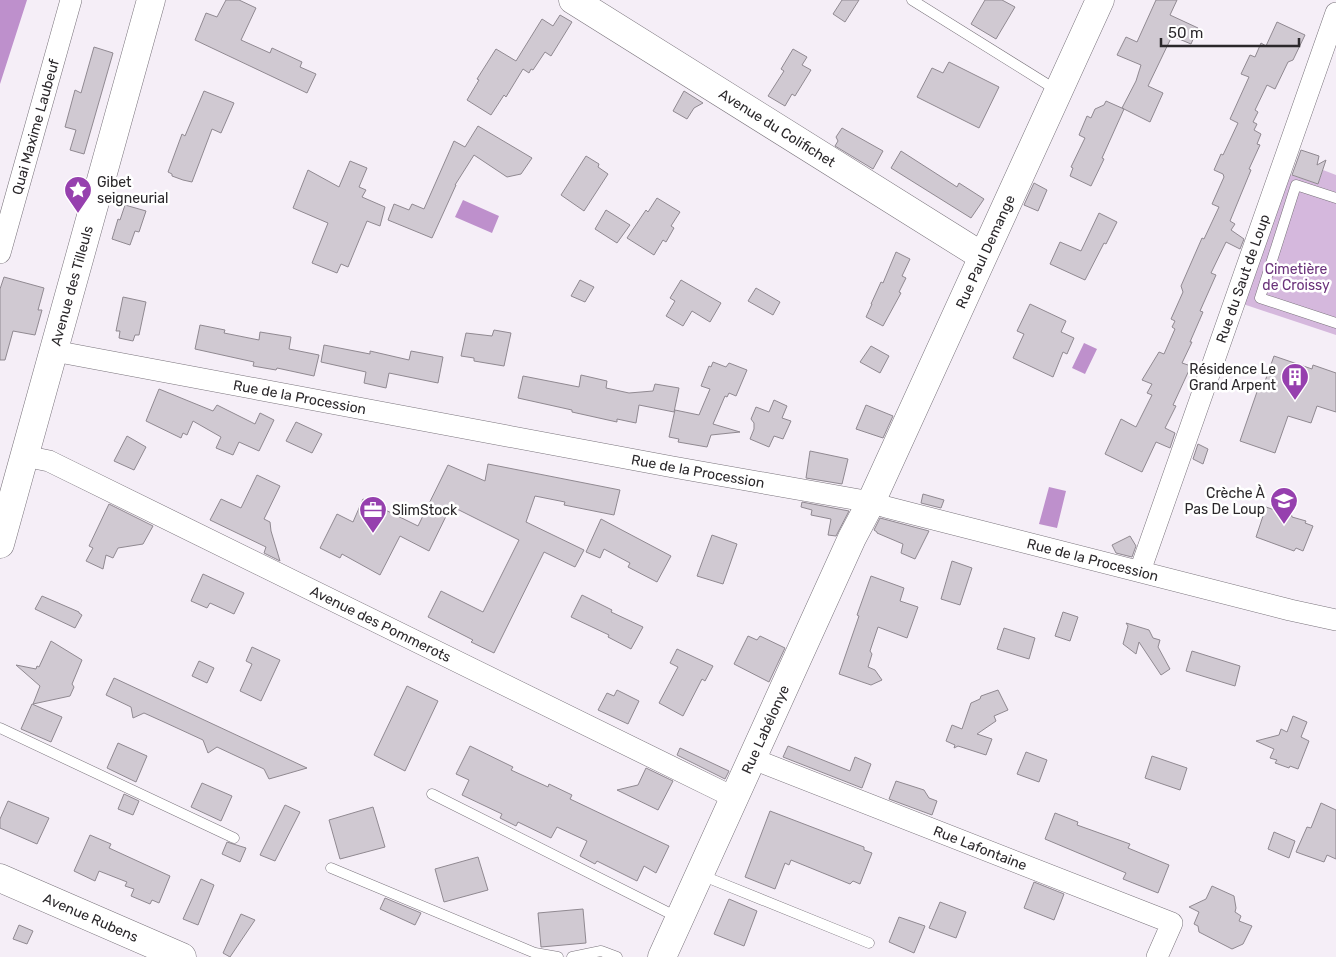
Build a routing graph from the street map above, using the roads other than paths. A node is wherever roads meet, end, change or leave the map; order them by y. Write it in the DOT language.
graph roads {
  1 [pos="71,0"];
  2 [pos="151,0"];
  3 [pos="912,0"];
  4 [pos="1100,0"];
  5 [pos="580,2"];
  6 [pos="1336,13"];
  7 [pos="1059,92"];
  8 [pos="1336,198"];
  9 [pos="0,253"];
  10 [pos="982,256"];
  11 [pos="1336,324"];
  12 [pos="54,351"];
  13 [pos="25,456"];
  14 [pos="871,502"];
  15 [pos="0,544"];
  16 [pos="1140,571"];
  17 [pos="1336,620"];
  18 [pos="0,728"];
  19 [pos="753,759"];
  20 [pos="432,794"];
  21 [pos="735,798"];
  22 [pos="234,838"];
  23 [pos="331,868"];
  24 [pos="700,875"];
  25 [pos="0,878"];
  26 [pos="680,918"];
  27 [pos="869,943"];
  28 [pos="182,957"];
  29 [pos="558,957"];
  30 [pos="572,957"];
  31 [pos="617,957"];
  32 [pos="662,957"];
  33 [pos="1157,957"];
  1 -- 9 [label="street, Quai Maxime Laubeuf"];
  2 -- 12 [label="main road, Avenue des Tilleuls"];
  3 -- 7 [label="lane"];
  4 -- 7 [label="main road, Rue Paul Demange"];
  5 -- 10 [label="main road, Avenue du Colifichet"];
  6 -- 16 [label="street, Rue du Saut de Loup"];
  7 -- 10 [label="main road, Rue Paul Demange"];
  8 -- 11 [label="lane"];
  10 -- 14 [label="main road, Rue Paul Demange"];
  12 -- 13 [label="main road, Avenue des Tilleuls"];
  12 -- 14 [label="street, Rue de la Procession"];
  13 -- 15 [label="main road, Avenue des Tilleuls"];
  13 -- 21 [label="street, Avenue des Pommerots"];
  14 -- 16 [label="street, Rue de la Procession"];
  14 -- 19 [label="main road, Rue Labélonye"];
  16 -- 17 [label="street, Rue de la Procession"];
  18 -- 22 [label="lane"];
  19 -- 21 [label="main road, Rue Labélonye"];
  19 -- 33 [label="street, Rue Lafontaine"];
  20 -- 26 [label="lane"];
  21 -- 24 [label="main road, Rue Labélonye"];
  23 -- 29 [label="lane"];
  24 -- 26 [label="main road, Rue Labélonye"];
  24 -- 27 [label="lane"];
  25 -- 28 [label="main road, Avenue Rubens"];
  26 -- 32 [label="main road, Rue Labélonye"];
  30 -- 31 [label="lane"];
}
